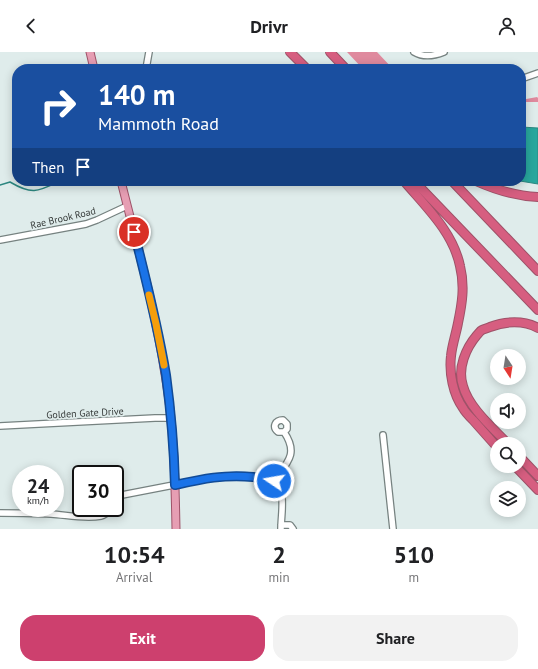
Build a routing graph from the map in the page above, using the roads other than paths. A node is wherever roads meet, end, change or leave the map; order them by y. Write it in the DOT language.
graph roads {
  1 [pos="90,52"];
  2 [pos="149,52"];
  3 [pos="290,52"];
  4 [pos="330,52"];
  5 [pos="414,52"];
  6 [pos="444,52"];
  7 [pos="93,64"];
  8 [pos="147,64"];
  9 [pos="302,64"];
  10 [pos="341,64"];
  11 [pos="538,72"];
  12 [pos="526,77"];
  13 [pos="122,186"];
  14 [pos="408,186"];
  15 [pos="419,186"];
  16 [pos="457,186"];
  17 [pos="487,186"];
  18 [pos="538,197"];
  19 [pos="127,206"];
  20 [pos="0,240"];
  21 [pos="538,271"];
  22 [pos="538,310"];
  23 [pos="538,328"];
  24 [pos="171,418"];
  25 [pos="0,426"];
  26 [pos="284,432"];
  27 [pos="384,435"];
  28 [pos="501,437"];
  29 [pos="490,439"];
  30 [pos="526,463"];
  31 [pos="522,473"];
  32 [pos="538,476"];
  33 [pos="274,481"];
  34 [pos="175,485"];
  35 [pos="538,490"];
  36 [pos="124,495"];
  37 [pos="0,513"];
  38 [pos="72,516"];
  39 [pos="281,527"];
  40 [pos="176,529"];
  41 [pos="293,529"];
  42 [pos="394,529"];
  1 -- 7 [label="main road"];
  2 -- 8 [label="street"];
  3 -- 9 [label="highway"];
  4 -- 10 [label="highway"];
  5 -- 6 [label="street"];
  11 -- 12 [label="street"];
  13 -- 19 [label="main road"];
  14 -- 29 [label="highway"];
  15 -- 22 [label="highway"];
  16 -- 21 [label="highway"];
  17 -- 18 [label="highway"];
  19 -- 20 [label="street, Rae Brook Road"];
  19 -- 24 [label="main road"];
  23 -- 28 [label="highway"];
  24 -- 25 [label="street, Golden Gate Drive"];
  24 -- 34 [label="main road"];
  26 -- 33 [label="street"];
  27 -- 42 [label="street"];
  30 -- 32 [label="highway"];
  31 -- 35 [label="highway"];
  33 -- 34 [label="street"];
  33 -- 39 [label="street"];
  34 -- 36 [label="street"];
  34 -- 40 [label="main road"];
  37 -- 38 [label="street"];
  39 -- 41 [label="street"];
}
